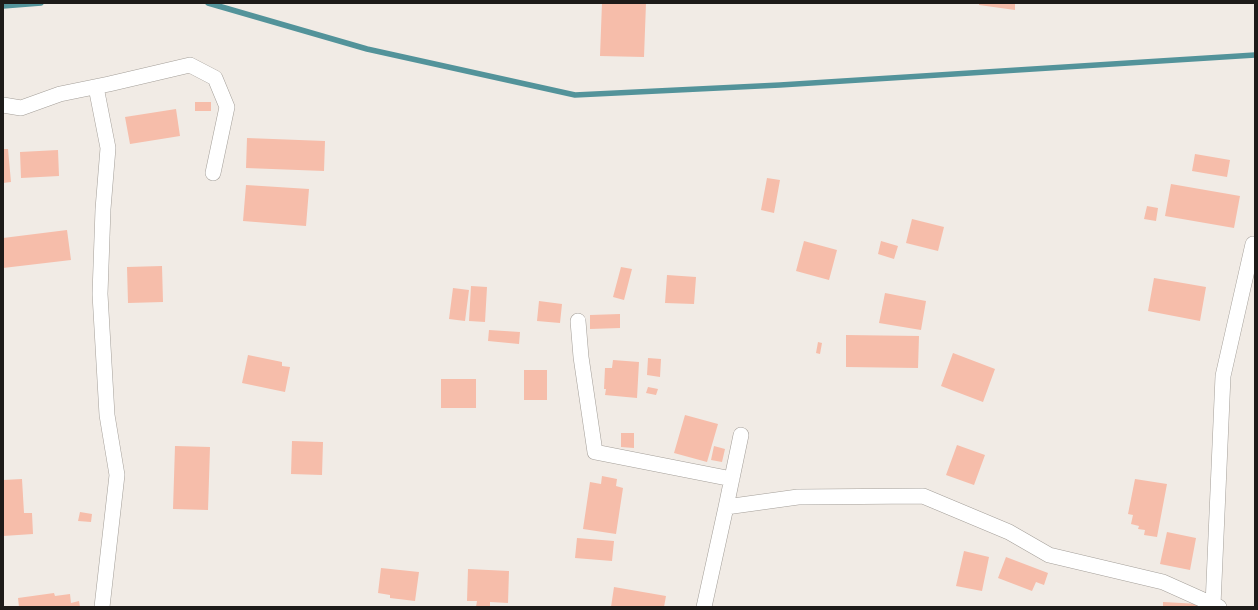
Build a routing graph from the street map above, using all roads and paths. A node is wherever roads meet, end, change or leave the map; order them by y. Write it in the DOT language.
graph roads {
  1 [pos="96,87"];
  2 [pos="3,105"];
  3 [pos="212,172"];
  4 [pos="1253,244"];
  5 [pos="578,321"];
  6 [pos="741,435"];
  7 [pos="732,479"];
  8 [pos="726,507"];
  9 [pos="1216,606"];
  10 [pos="102,607"];
  11 [pos="704,607"];
  1 -- 2 [label="street"];
  1 -- 3 [label="street"];
  1 -- 10 [label="street"];
  4 -- 9 [label="street"];
  5 -- 7 [label="street"];
  6 -- 7 [label="street"];
  7 -- 8 [label="street"];
  8 -- 9 [label="street"];
  8 -- 11 [label="street"];
}
